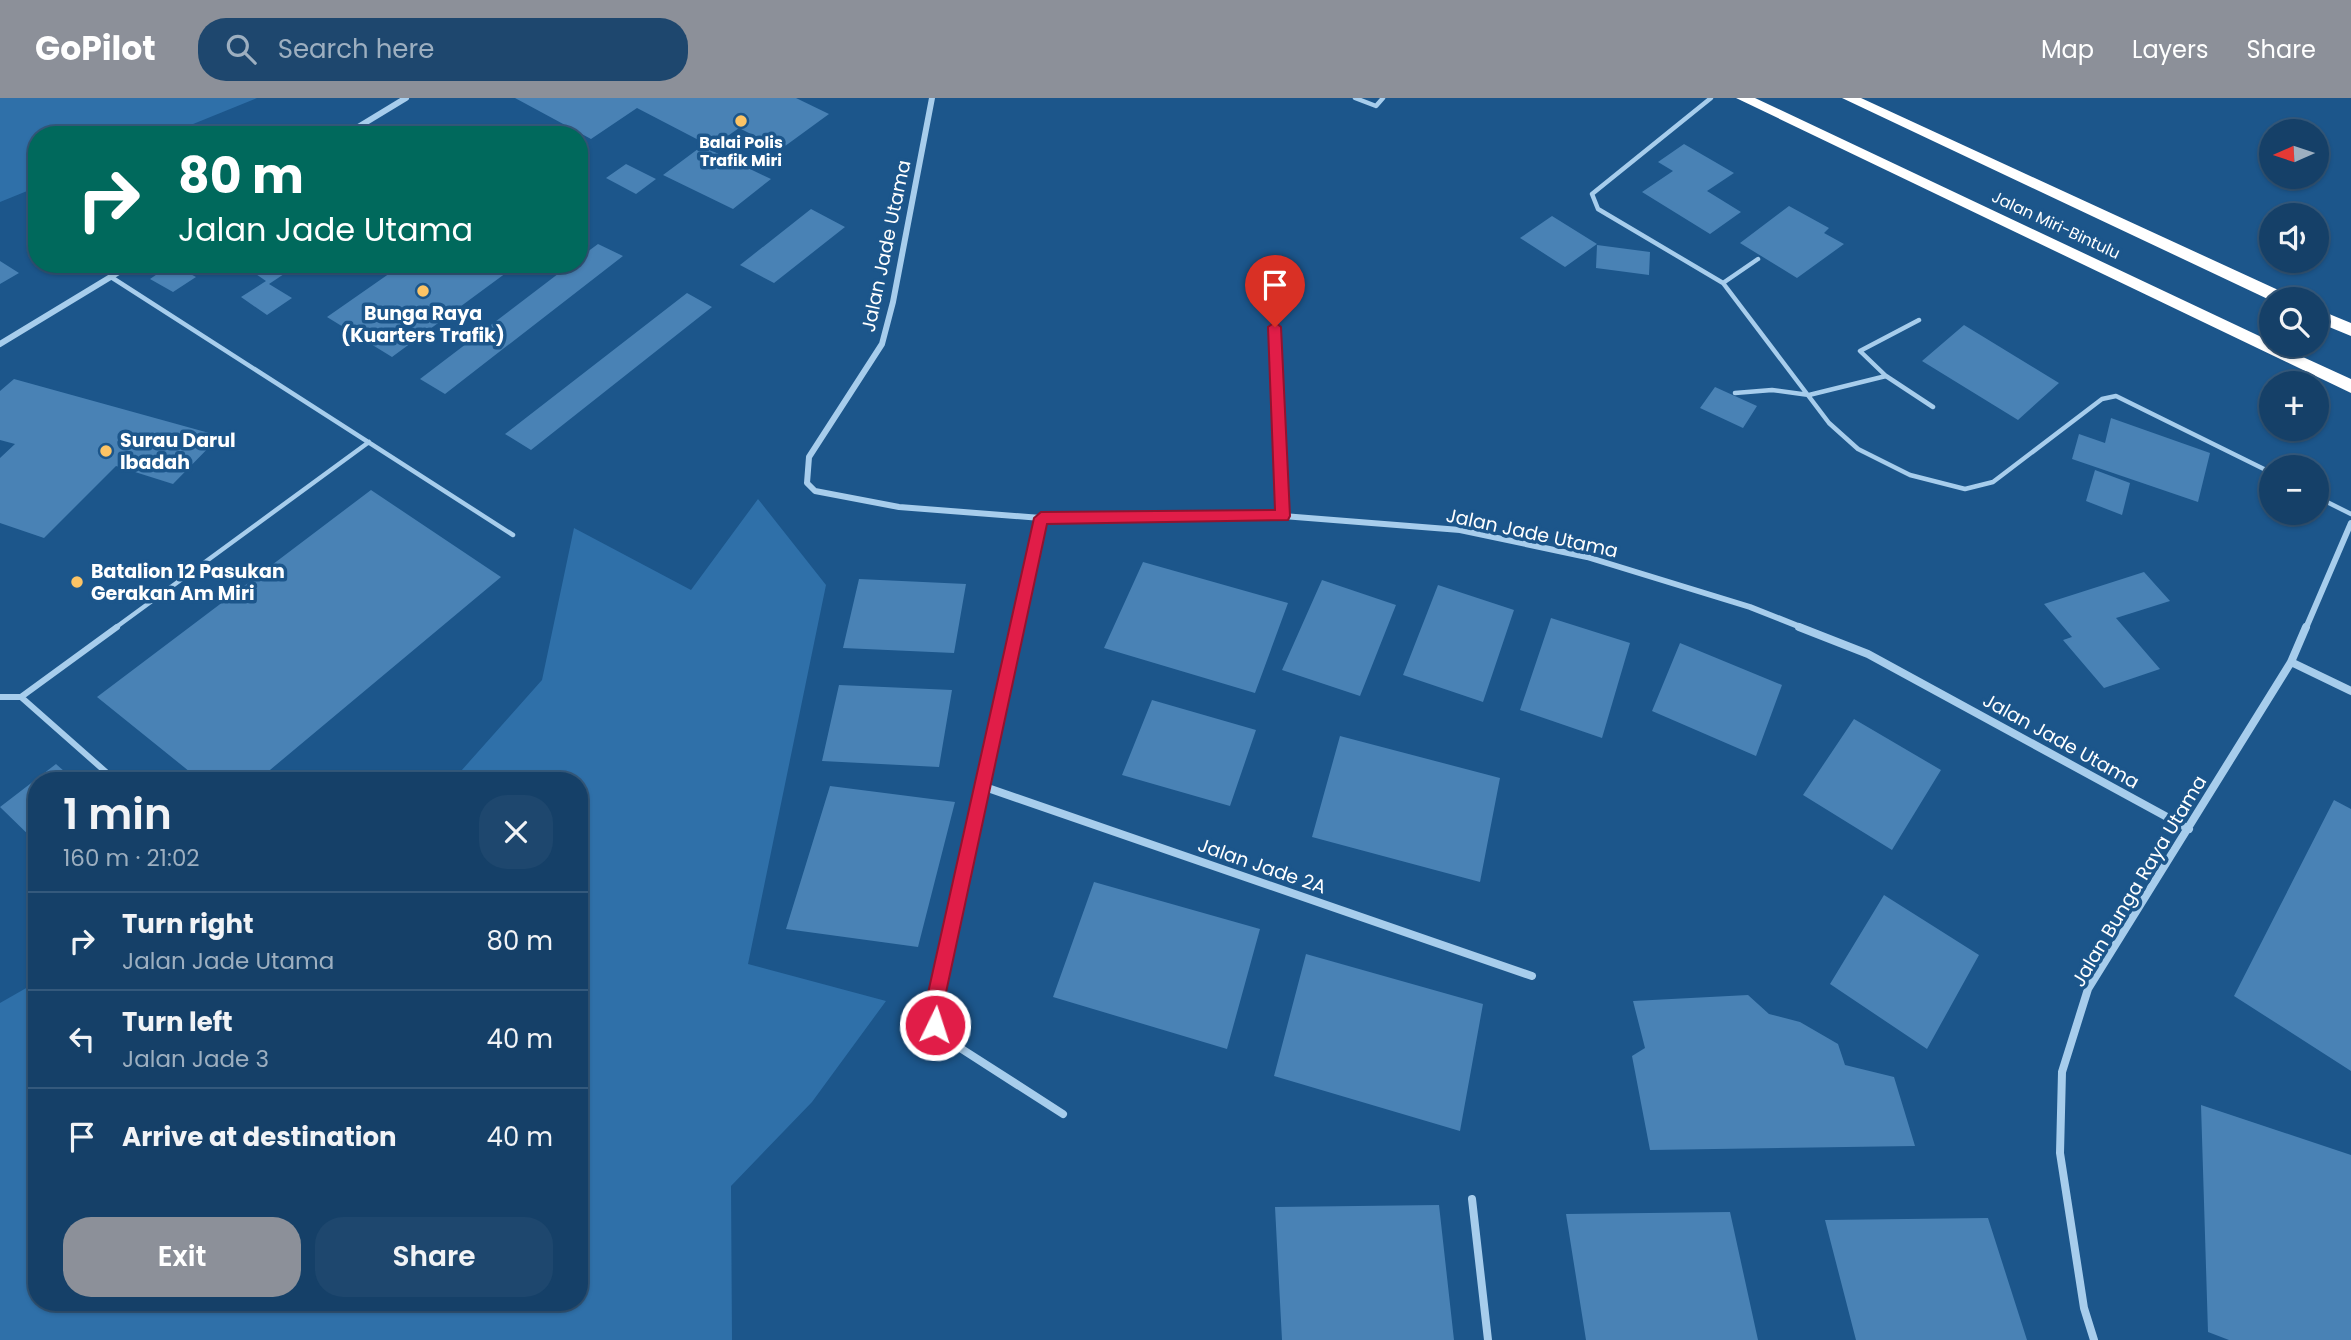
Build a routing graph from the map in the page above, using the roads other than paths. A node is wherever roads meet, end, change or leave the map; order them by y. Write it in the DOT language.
graph roads {
  1 [pos="406,98"];
  2 [pos="932,98"];
  3 [pos="1355,98"];
  4 [pos="1383,98"];
  5 [pos="1711,98"];
  6 [pos="1743,98"];
  7 [pos="1860,100"];
  8 [pos="360,126"];
  9 [pos="1758,259"];
  10 [pos="117,273"];
  11 [pos="111,277"];
  12 [pos="1723,283"];
  13 [pos="2259,288"];
  14 [pos="1274,300"];
  15 [pos="1919,320"];
  16 [pos="2329,320"];
  17 [pos="2351,330"];
  18 [pos="0,344"];
  19 [pos="1886,376"];
  20 [pos="2351,387"];
  21 [pos="1735,393"];
  22 [pos="1809,395"];
  23 [pos="1933,407"];
  24 [pos="369,442"];
  25 [pos="2259,466"];
  26 [pos="2329,503"];
  27 [pos="2351,514"];
  28 [pos="1283,516"];
  29 [pos="1041,518"];
  30 [pos="2351,523"];
  31 [pos="513,535"];
  32 [pos="2291,662"];
  33 [pos="2351,691"];
  34 [pos="0,697"];
  35 [pos="21,697"];
  36 [pos="106,772"];
  37 [pos="982,786"];
  38 [pos="2189,829"];
  39 [pos="1532,976"];
  40 [pos="1063,1114"];
  41 [pos="1472,1199"];
  42 [pos="1488,1340"];
  43 [pos="2094,1340"];
  1 -- 8 [label="street"];
  2 -- 29 [label="street, Jalan Jade Utama"];
  3 -- 4 [label="lane"];
  5 -- 12 [label="lane"];
  6 -- 20 [label="highway, Jalan Miri-Bintulu"];
  7 -- 13 [label="highway, Jalan Miri-Bintulu"];
  9 -- 12 [label="lane"];
  10 -- 11 [label="street"];
  11 -- 18 [label="street"];
  11 -- 24 [label="lane"];
  12 -- 22 [label="lane"];
  14 -- 28 [label="street"];
  15 -- 19 [label="lane"];
  16 -- 17 [label="highway"];
  19 -- 22 [label="lane"];
  19 -- 23 [label="lane"];
  21 -- 22 [label="lane"];
  22 -- 25 [label="lane"];
  24 -- 31 [label="lane"];
  24 -- 35 [label="lane"];
  26 -- 27 [label="lane"];
  28 -- 29 [label="street, Jalan Jade Utama"];
  28 -- 38 [label="street, Jalan Jade Utama"];
  29 -- 37 [label="street"];
  30 -- 32 [label="street, Jalan Bunga Raya Utama"];
  32 -- 33 [label="street"];
  32 -- 38 [label="street, Jalan Bunga Raya Utama"];
  34 -- 35 [label="lane"];
  35 -- 36 [label="lane"];
  37 -- 39 [label="street, Jalan Jade 2A"];
  37 -- 40 [label="street"];
  38 -- 43 [label="street, Jalan Bunga Raya Utama"];
  41 -- 42 [label="street"];
}
